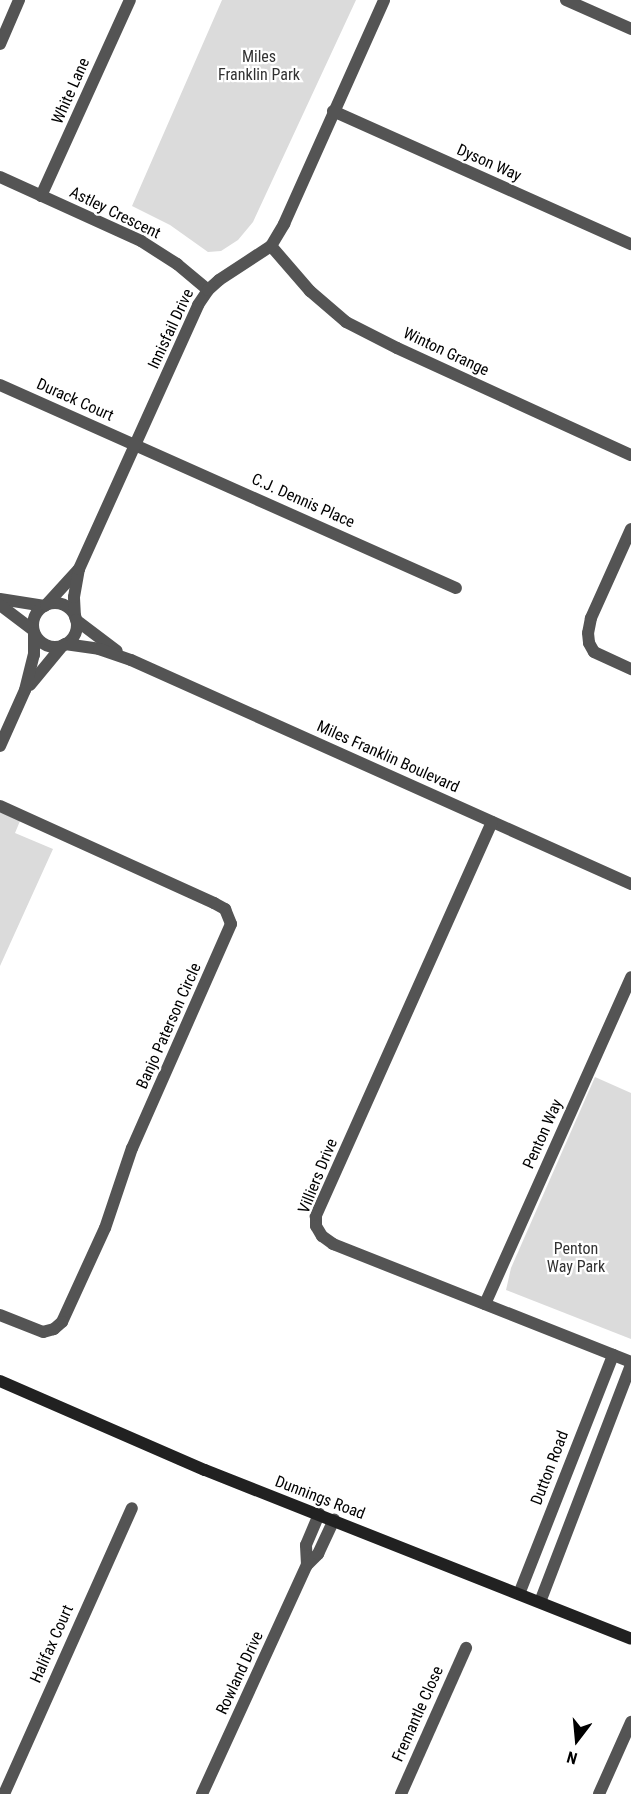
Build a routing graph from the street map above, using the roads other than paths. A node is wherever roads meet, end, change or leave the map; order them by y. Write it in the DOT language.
graph roads {
  1 [pos="19,0"];
  2 [pos="130,0"];
  3 [pos="384,0"];
  4 [pos="566,0"];
  5 [pos="631,29"];
  6 [pos="0,44"];
  7 [pos="333,111"];
  8 [pos="0,177"];
  9 [pos="41,196"];
  10 [pos="631,244"];
  11 [pos="271,246"];
  12 [pos="208,290"];
  13 [pos="0,385"];
  14 [pos="137,445"];
  15 [pos="631,455"];
  16 [pos="631,529"];
  17 [pos="79,569"];
  18 [pos="456,588"];
  19 [pos="0,599"];
  20 [pos="0,604"];
  21 [pos="45,605"];
  22 [pos="75,618"];
  23 [pos="34,632"];
  24 [pos="64,645"];
  25 [pos="131,660"];
  26 [pos="631,669"];
  27 [pos="25,690"];
  28 [pos="0,746"];
  29 [pos="0,806"];
  30 [pos="492,822"];
  31 [pos="631,884"];
  32 [pos="631,977"];
  33 [pos="485,1304"];
  34 [pos="0,1315"];
  35 [pos="613,1355"];
  36 [pos="631,1363"];
  37 [pos="0,1381"];
  38 [pos="132,1508"];
  39 [pos="319,1514"];
  40 [pos="334,1520"];
  41 [pos="307,1565"];
  42 [pos="519,1594"];
  43 [pos="540,1602"];
  44 [pos="631,1639"];
  45 [pos="466,1648"];
  46 [pos="631,1722"];
  47 [pos="4,1794"];
  48 [pos="202,1794"];
  49 [pos="401,1794"];
  50 [pos="599,1794"];
  1 -- 6 [label="street"];
  2 -- 9 [label="street, White Lane"];
  3 -- 7 [label="street, Innisfail Drive"];
  4 -- 5 [label="street"];
  7 -- 10 [label="street, Dyson Way"];
  7 -- 11 [label="street, Innisfail Drive"];
  8 -- 9 [label="street, Astley Crescent"];
  9 -- 12 [label="street, Astley Crescent"];
  11 -- 12 [label="street, Innisfail Drive"];
  11 -- 15 [label="street, Winton Grange"];
  12 -- 14 [label="street, Innisfail Drive"];
  13 -- 14 [label="street, Durack Court"];
  14 -- 17 [label="street, Innisfail Drive"];
  14 -- 18 [label="street, C.J. Dennis Place"];
  16 -- 26 [label="street"];
  17 -- 21 [label="street, Innisfail Drive"];
  17 -- 22 [label="street, Innisfail Drive"];
  19 -- 21 [label="street"];
  20 -- 23 [label="street"];
  21 -- 22 [label="street"];
  21 -- 23 [label="street"];
  22 -- 24 [label="street"];
  22 -- 25 [label="street, Miles Franklin Boulevard"];
  23 -- 24 [label="street"];
  23 -- 27 [label="street"];
  24 -- 25 [label="street, Miles Franklin Boulevard"];
  24 -- 27 [label="street"];
  25 -- 30 [label="street, Miles Franklin Boulevard"];
  27 -- 28 [label="street"];
  29 -- 34 [label="street, Banjo Paterson Circle"];
  30 -- 31 [label="street, Miles Franklin Boulevard"];
  30 -- 33 [label="street, Villiers Drive"];
  32 -- 33 [label="street, Penton Way"];
  33 -- 35 [label="street, Villiers Drive"];
  35 -- 36 [label="street, Villiers Drive"];
  35 -- 42 [label="street, Dutton Road"];
  36 -- 43 [label="street"];
  37 -- 39 [label="street, Dunnings Road"];
  38 -- 47 [label="street, Halifax Court"];
  39 -- 40 [label="street, Dunnings Road"];
  39 -- 41 [label="street, Rowland Drive"];
  40 -- 41 [label="street, Rowland Drive"];
  40 -- 42 [label="street, Dunnings Road"];
  41 -- 48 [label="street, Rowland Drive"];
  42 -- 43 [label="street, Dunnings Road"];
  43 -- 44 [label="street, Dunnings Road"];
  45 -- 49 [label="street, Fremantle Close"];
  46 -- 50 [label="street"];
}
